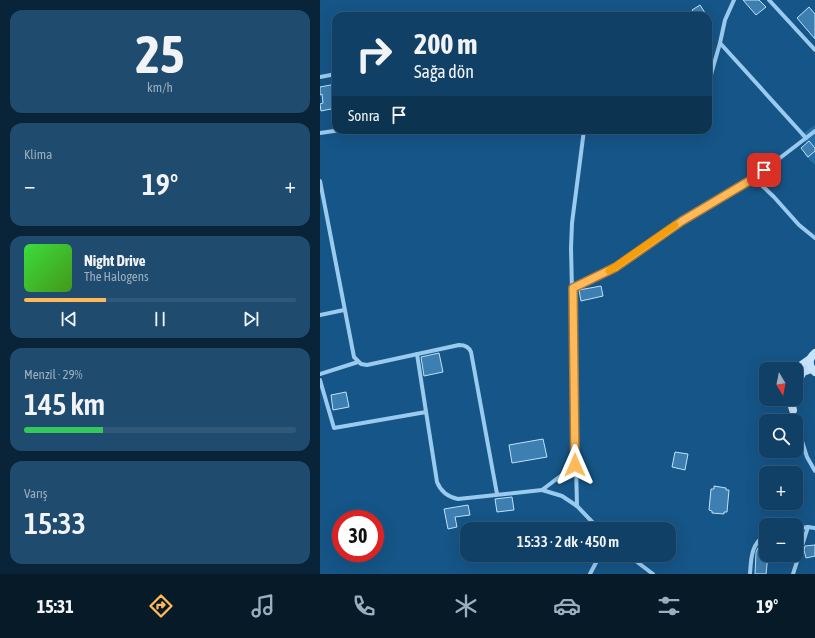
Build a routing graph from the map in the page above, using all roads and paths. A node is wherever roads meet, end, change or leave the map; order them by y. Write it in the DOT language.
graph roads {
  1 [pos="734,0"];
  2 [pos="769,0"];
  3 [pos="720,43"];
  4 [pos="815,50"];
  5 [pos="712,71"];
  6 [pos="332,75"];
  7 [pos="320,77"];
  8 [pos="332,131"];
  9 [pos="815,131"];
  10 [pos="320,133"];
  11 [pos="583,134"];
  12 [pos="806,138"];
  13 [pos="754,178"];
  14 [pos="320,181"];
  15 [pos="815,238"];
  16 [pos="573,288"];
  17 [pos="344,310"];
  18 [pos="320,315"];
  19 [pos="417,354"];
  20 [pos="813,356"];
  21 [pos="358,362"];
  22 [pos="803,364"];
  23 [pos="813,370"];
  24 [pos="803,372"];
  25 [pos="320,374"];
  26 [pos="320,380"];
  27 [pos="792,406"];
  28 [pos="793,406"];
  29 [pos="793,410"];
  30 [pos="426,412"];
  31 [pos="794,414"];
  32 [pos="803,444"];
  33 [pos="575,465"];
  34 [pos="815,471"];
  35 [pos="542,490"];
  36 [pos="497,494"];
  37 [pos="577,506"];
  38 [pos="592,522"];
  39 [pos="808,527"];
  40 [pos="803,528"];
  41 [pos="815,528"];
  42 [pos="759,540"];
  43 [pos="596,562"];
  44 [pos="637,562"];
  45 [pos="645,568"];
  46 [pos="590,574"];
  47 [pos="644,574"];
  48 [pos="653,574"];
  49 [pos="750,574"];
  50 [pos="793,574"];
  1 -- 3 [label="street"];
  2 -- 4 [label="street"];
  3 -- 5 [label="street"];
  3 -- 12 [label="street"];
  6 -- 7 [label="street"];
  8 -- 10 [label="street"];
  9 -- 12 [label="street"];
  11 -- 16 [label="street"];
  12 -- 13 [label="street"];
  13 -- 15 [label="street"];
  13 -- 16 [label="street"];
  14 -- 17 [label="street"];
  16 -- 33 [label="street"];
  17 -- 18 [label="street"];
  17 -- 21 [label="street"];
  19 -- 21 [label="street"];
  19 -- 30 [label="street"];
  19 -- 36 [label="street"];
  20 -- 22 [label="street"];
  20 -- 23 [label="street"];
  21 -- 25 [label="street"];
  23 -- 24 [label="street"];
  26 -- 30 [label="street"];
  27 -- 29 [label="street"];
  28 -- 29 [label="street"];
  29 -- 31 [label="street"];
  30 -- 36 [label="street"];
  32 -- 34 [label="street"];
  33 -- 35 [label="street"];
  33 -- 37 [label="street"];
  35 -- 36 [label="street"];
  35 -- 37 [label="street"];
  37 -- 38 [label="street"];
  39 -- 40 [label="street"];
  39 -- 41 [label="street"];
  39 -- 50 [label="street"];
  42 -- 49 [label="street"];
  43 -- 46 [label="street"];
  44 -- 45 [label="street"];
  45 -- 47 [label="street"];
  45 -- 48 [label="street"];
}
